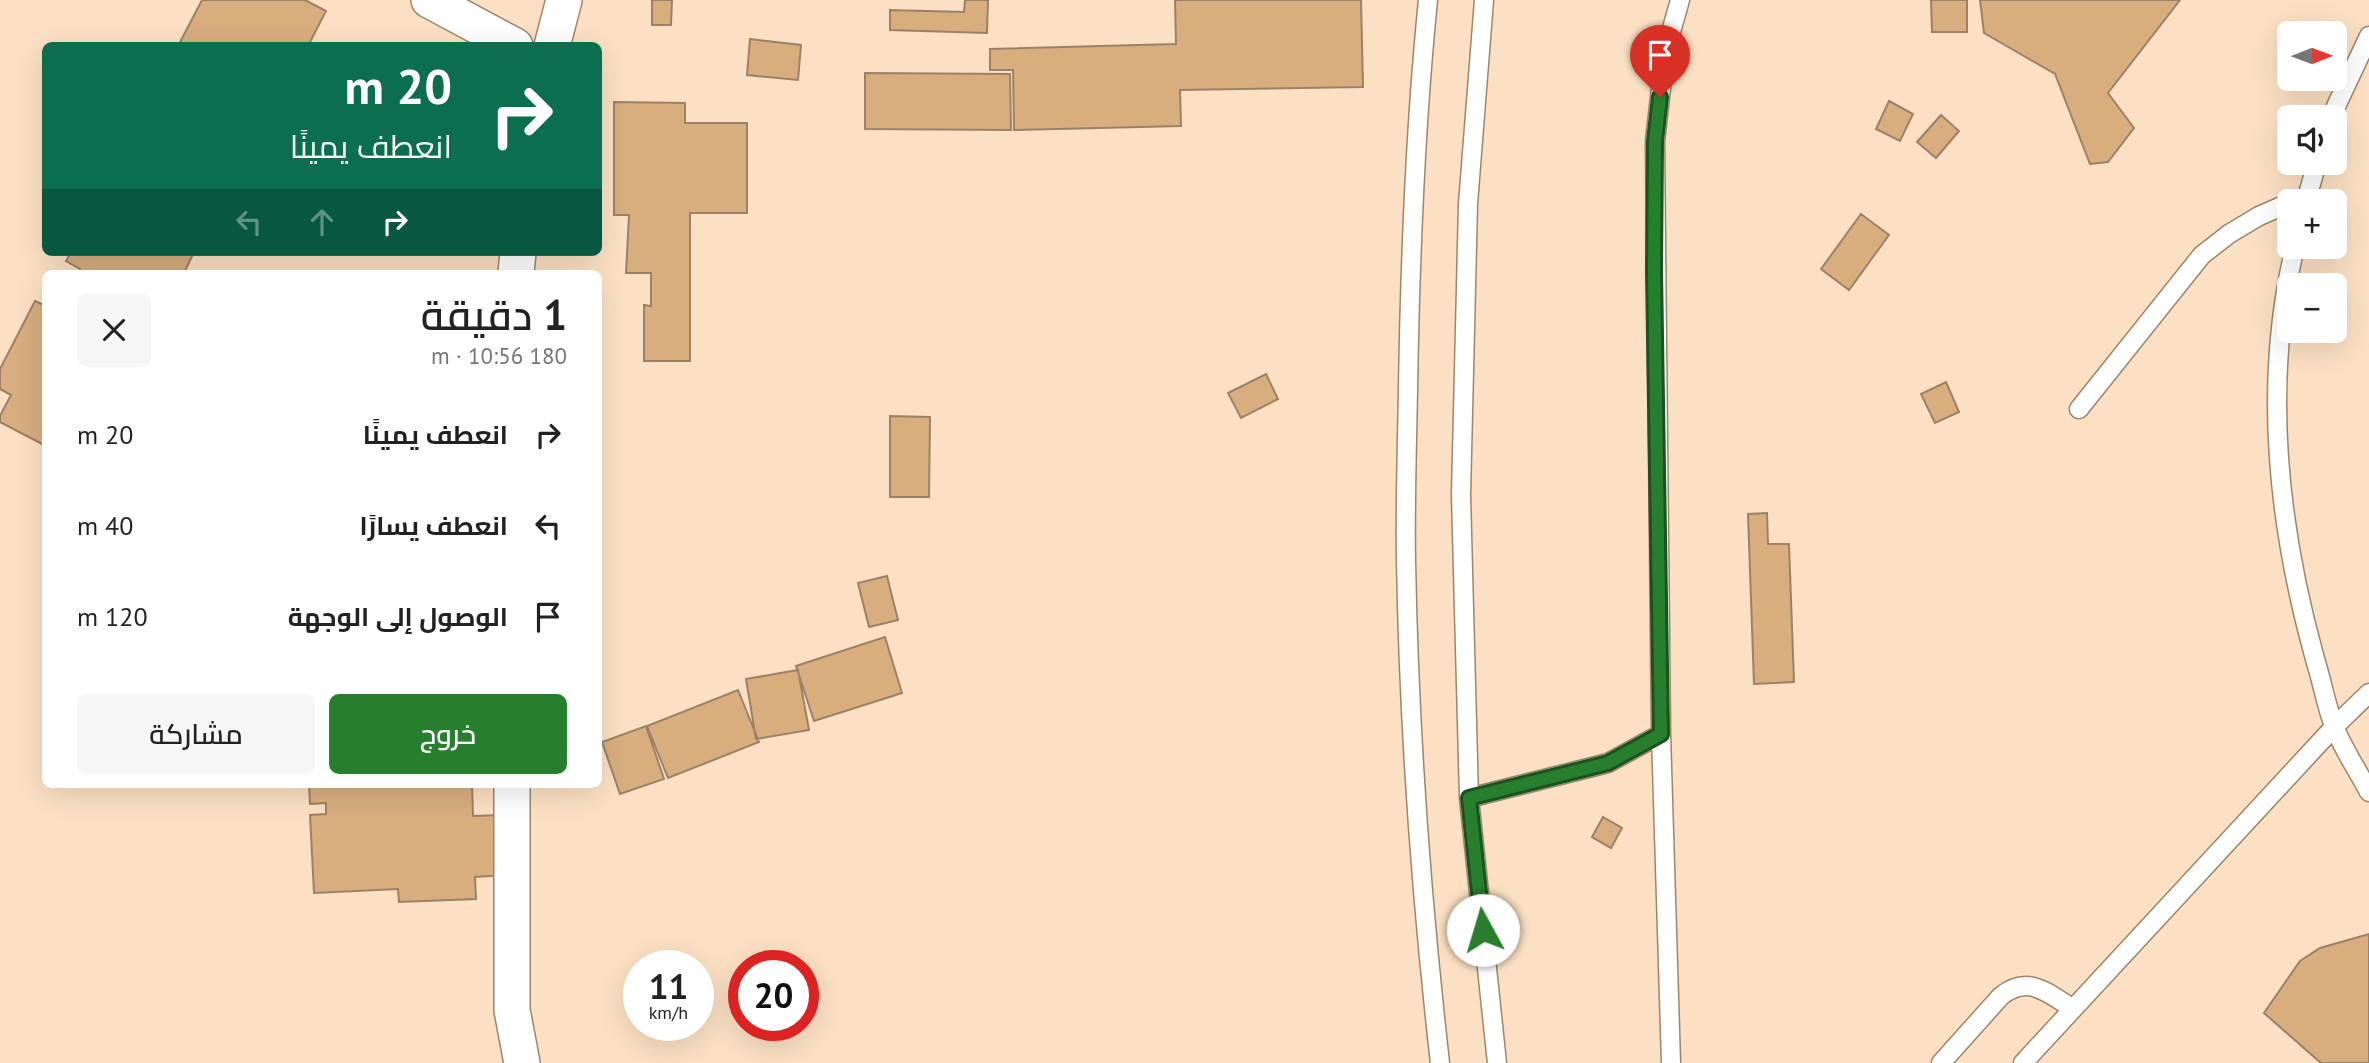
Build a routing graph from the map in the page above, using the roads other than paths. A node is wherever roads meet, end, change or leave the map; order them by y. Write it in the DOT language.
graph roads {
  1 [pos="429,0"];
  2 [pos="564,0"];
  3 [pos="1428,0"];
  4 [pos="1484,0"];
  5 [pos="1680,0"];
  6 [pos="2369,36"];
  7 [pos="508,42"];
  8 [pos="553,42"];
  9 [pos="2337,105"];
  10 [pos="2277,209"];
  11 [pos="2293,259"];
  12 [pos="2079,409"];
  13 [pos="2369,693"];
  14 [pos="2334,726"];
  15 [pos="1661,734"];
  16 [pos="512,788"];
  17 [pos="2369,792"];
  18 [pos="1469,798"];
  19 [pos="2072,1008"];
  20 [pos="522,1063"];
  21 [pos="1440,1063"];
  22 [pos="1497,1063"];
  23 [pos="1671,1063"];
  24 [pos="1941,1063"];
  25 [pos="2023,1063"];
  1 -- 7 [label="street"];
  2 -- 8 [label="street"];
  3 -- 21 [label="lane"];
  4 -- 18 [label="lane"];
  5 -- 15 [label="lane"];
  6 -- 9 [label="lane"];
  10 -- 12 [label="lane"];
  11 -- 14 [label="lane"];
  13 -- 14 [label="lane"];
  14 -- 17 [label="lane"];
  14 -- 19 [label="lane"];
  15 -- 18 [label="lane"];
  15 -- 23 [label="lane"];
  16 -- 20 [label="street"];
  18 -- 22 [label="lane"];
  19 -- 24 [label="lane"];
  19 -- 25 [label="lane"];
}
